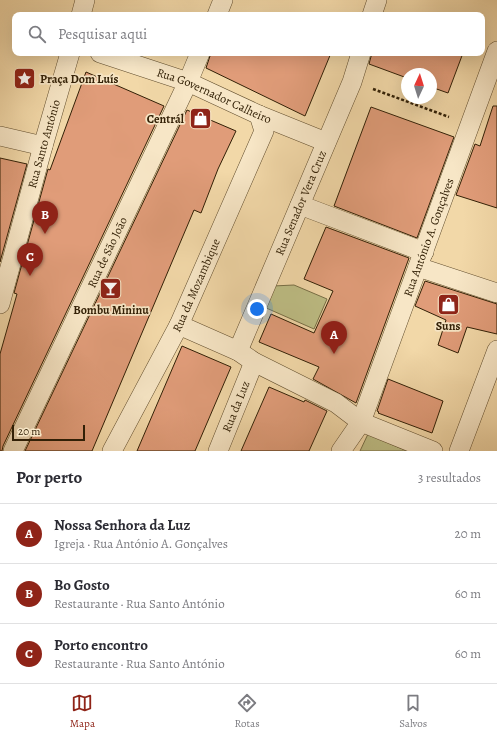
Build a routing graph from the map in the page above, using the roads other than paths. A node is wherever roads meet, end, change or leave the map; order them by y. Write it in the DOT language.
graph roads {
  1 [pos="85,0"];
  2 [pos="223,0"];
  3 [pos="377,0"];
  4 [pos="82,12"];
  5 [pos="218,12"];
  6 [pos="373,12"];
  7 [pos="497,51"];
  8 [pos="69,56"];
  9 [pos="109,56"];
  10 [pos="199,56"];
  11 [pos="360,56"];
  12 [pos="188,82"];
  13 [pos="259,115"];
  14 [pos="0,136"];
  15 [pos="326,142"];
  16 [pos="43,146"];
  17 [pos="300,205"];
  18 [pos="421,259"];
  19 [pos="497,293"];
  20 [pos="0,304"];
  21 [pos="179,325"];
  22 [pos="497,350"];
  23 [pos="238,351"];
  24 [pos="254,362"];
  25 [pos="361,422"];
  26 [pos="13,451"];
  27 [pos="112,451"];
  28 [pos="218,451"];
  29 [pos="341,451"];
  30 [pos="433,451"];
  31 [pos="459,451"];
  1 -- 4 [label="street"];
  2 -- 5 [label="street"];
  3 -- 6 [label="street"];
  7 -- 18 [label="street, Rua António A. Gonçalves"];
  8 -- 16 [label="street, Rua Santo António"];
  9 -- 12 [label="street, Rua Governador Calheiro"];
  10 -- 12 [label="street, Rua de São João"];
  11 -- 15 [label="street, Rua Senador Vera Cruz"];
  12 -- 13 [label="street, Rua Governador Calheiro"];
  12 -- 26 [label="street, Rua de São João"];
  13 -- 15 [label="street, Rua Governador Calheiro"];
  13 -- 21 [label="street, Rua da Mozambique"];
  14 -- 16 [label="street"];
  15 -- 17 [label="street, Rua Senador Vera Cruz"];
  16 -- 20 [label="street, Rua Santo António"];
  17 -- 18 [label="street"];
  17 -- 23 [label="street, Rua Senador Vera Cruz"];
  18 -- 19 [label="street"];
  18 -- 25 [label="street, Rua António A. Gonçalves"];
  21 -- 23 [label="street"];
  21 -- 27 [label="street, Rua da Mozambique"];
  22 -- 31 [label="street"];
  23 -- 24 [label="street"];
  24 -- 25 [label="street"];
  24 -- 28 [label="street, Rua da Luz"];
  25 -- 29 [label="street, Rua António A. Gonçalves"];
  25 -- 30 [label="street"];
}
